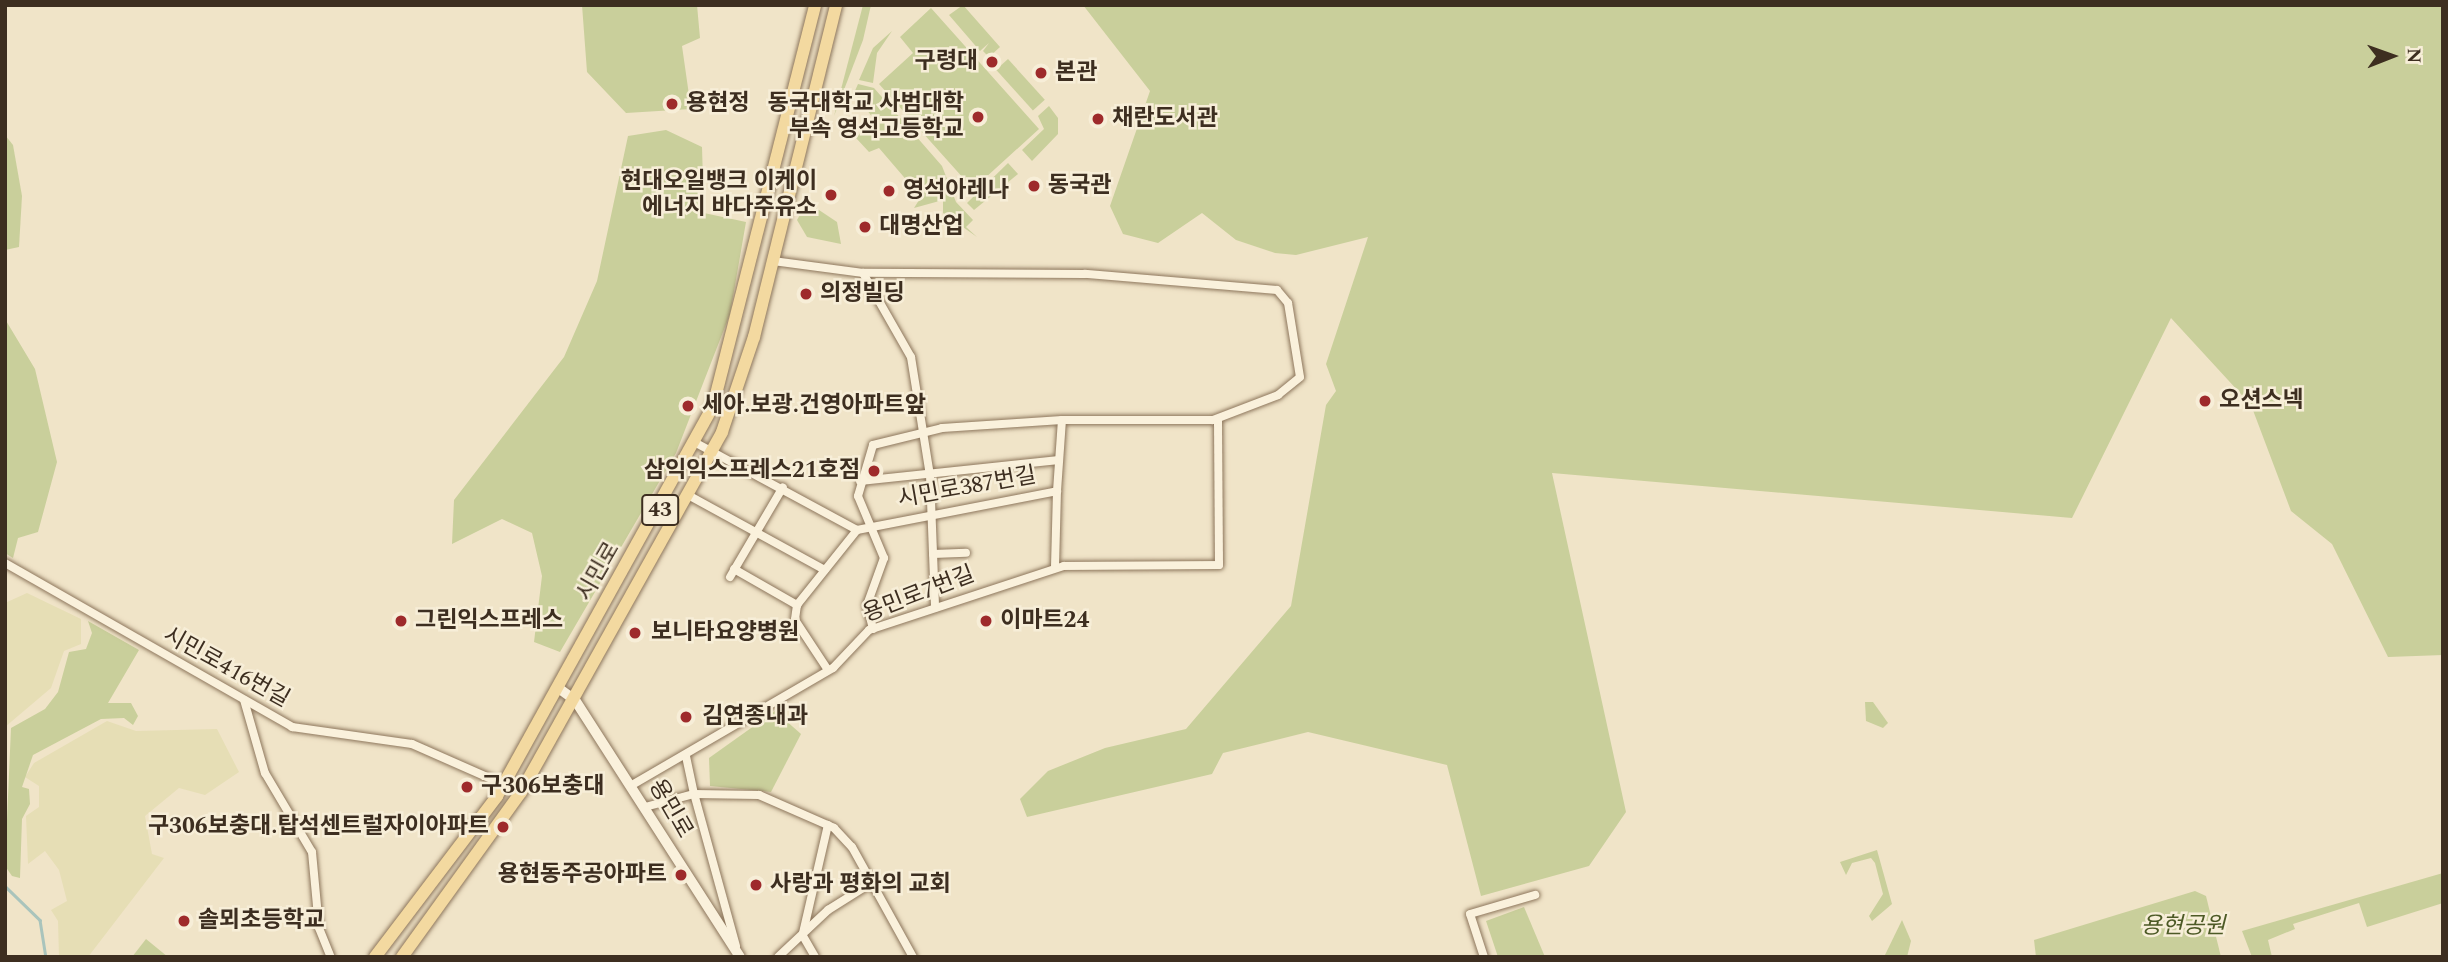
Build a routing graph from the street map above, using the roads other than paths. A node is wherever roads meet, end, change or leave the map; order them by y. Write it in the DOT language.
graph roads {
  1 [pos="815,5"];
  2 [pos="836,5"];
  3 [pos="773,261"];
  4 [pos="863,273"];
  5 [pos="1218,419"];
  6 [pos="1062,420"];
  7 [pos="925,430"];
  8 [pos="696,443"];
  9 [pos="712,452"];
  10 [pos="1059,460"];
  11 [pos="930,475"];
  12 [pos="860,481"];
  13 [pos="783,487"];
  14 [pos="1057,491"];
  15 [pos="688,495"];
  16 [pos="931,516"];
  17 [pos="872,527"];
  18 [pos="857,530"];
  19 [pos="755,533"];
  20 [pos="966,553"];
  21 [pos="933,554"];
  22 [pos="5,563"];
  23 [pos="1055,568"];
  24 [pos="825,570"];
  25 [pos="797,605"];
  26 [pos="935,608"];
  27 [pos="873,629"];
  28 [pos="828,670"];
  29 [pos="558,687"];
  30 [pos="244,700"];
  31 [pos="575,700"];
  32 [pos="686,755"];
  33 [pos="504,783"];
  34 [pos="632,785"];
  35 [pos="521,792"];
  36 [pos="694,794"];
  37 [pos="645,807"];
  38 [pos="828,825"];
  39 [pos="871,884"];
  40 [pos="1535,895"];
  41 [pos="803,936"];
  42 [pos="738,951"];
  43 [pos="331,957"];
  44 [pos="374,957"];
  45 [pos="402,957"];
  46 [pos="778,957"];
  47 [pos="815,957"];
  48 [pos="912,957"];
  49 [pos="1484,957"];
  1 -- 8 [label="main road, 시민로 / 43"];
  2 -- 3 [label="main road, 시민로 / 43"];
  3 -- 4 [label="street"];
  3 -- 9 [label="main road, 시민로 / 43"];
  4 -- 5 [label="street"];
  4 -- 7 [label="street"];
  5 -- 6 [label="street"];
  5 -- 23 [label="street, 용민로7번길"];
  6 -- 7 [label="street"];
  6 -- 10 [label="street, 시민로387번길"];
  7 -- 11 [label="street"];
  7 -- 12 [label="street"];
  8 -- 9 [label="street"];
  8 -- 29 [label="main road, 시민로 / 43"];
  9 -- 13 [label="street"];
  9 -- 15 [label="main road, 시민로 / 43"];
  10 -- 11 [label="street"];
  10 -- 14 [label="street, 시민로387번길"];
  11 -- 12 [label="street"];
  11 -- 16 [label="street"];
  12 -- 17 [label="street"];
  13 -- 18 [label="street"];
  13 -- 19 [label="street"];
  14 -- 16 [label="street, 시민로387번길"];
  14 -- 23 [label="street"];
  15 -- 19 [label="street"];
  15 -- 31 [label="main road, 시민로 / 43"];
  16 -- 17 [label="street, 시민로387번길"];
  16 -- 21 [label="street"];
  17 -- 18 [label="street, 시민로387번길"];
  17 -- 27 [label="street"];
  18 -- 24 [label="street"];
  19 -- 24 [label="street"];
  19 -- 25 [label="street"];
  20 -- 21 [label="street"];
  21 -- 26 [label="street"];
  22 -- 30 [label="street, 시민로416번길"];
  23 -- 26 [label="street, 용민로7번길"];
  24 -- 25 [label="street"];
  25 -- 28 [label="street"];
  26 -- 27 [label="street, 용민로7번길"];
  27 -- 28 [label="street, 용민로7번길"];
  28 -- 32 [label="street, 용민로7번길"];
  29 -- 31 [label="street, 용민로"];
  29 -- 33 [label="main road, 시민로 / 43"];
  30 -- 33 [label="street, 시민로416번길"];
  30 -- 43 [label="street"];
  31 -- 34 [label="street, 용민로"];
  31 -- 35 [label="main road, 시민로 / 43"];
  32 -- 34 [label="street, 용민로7번길"];
  32 -- 36 [label="street"];
  33 -- 35 [label="street, 시민로416번길"];
  33 -- 44 [label="main road, 시민로 / 43"];
  34 -- 37 [label="street, 용민로"];
  35 -- 45 [label="main road, 시민로 / 43"];
  36 -- 37 [label="street"];
  36 -- 38 [label="street"];
  36 -- 42 [label="street"];
  37 -- 42 [label="street, 용민로"];
  38 -- 39 [label="street"];
  38 -- 41 [label="street"];
  39 -- 41 [label="street"];
  39 -- 48 [label="street"];
  40 -- 49 [label="street"];
  41 -- 46 [label="street"];
  41 -- 47 [label="street"];
}
